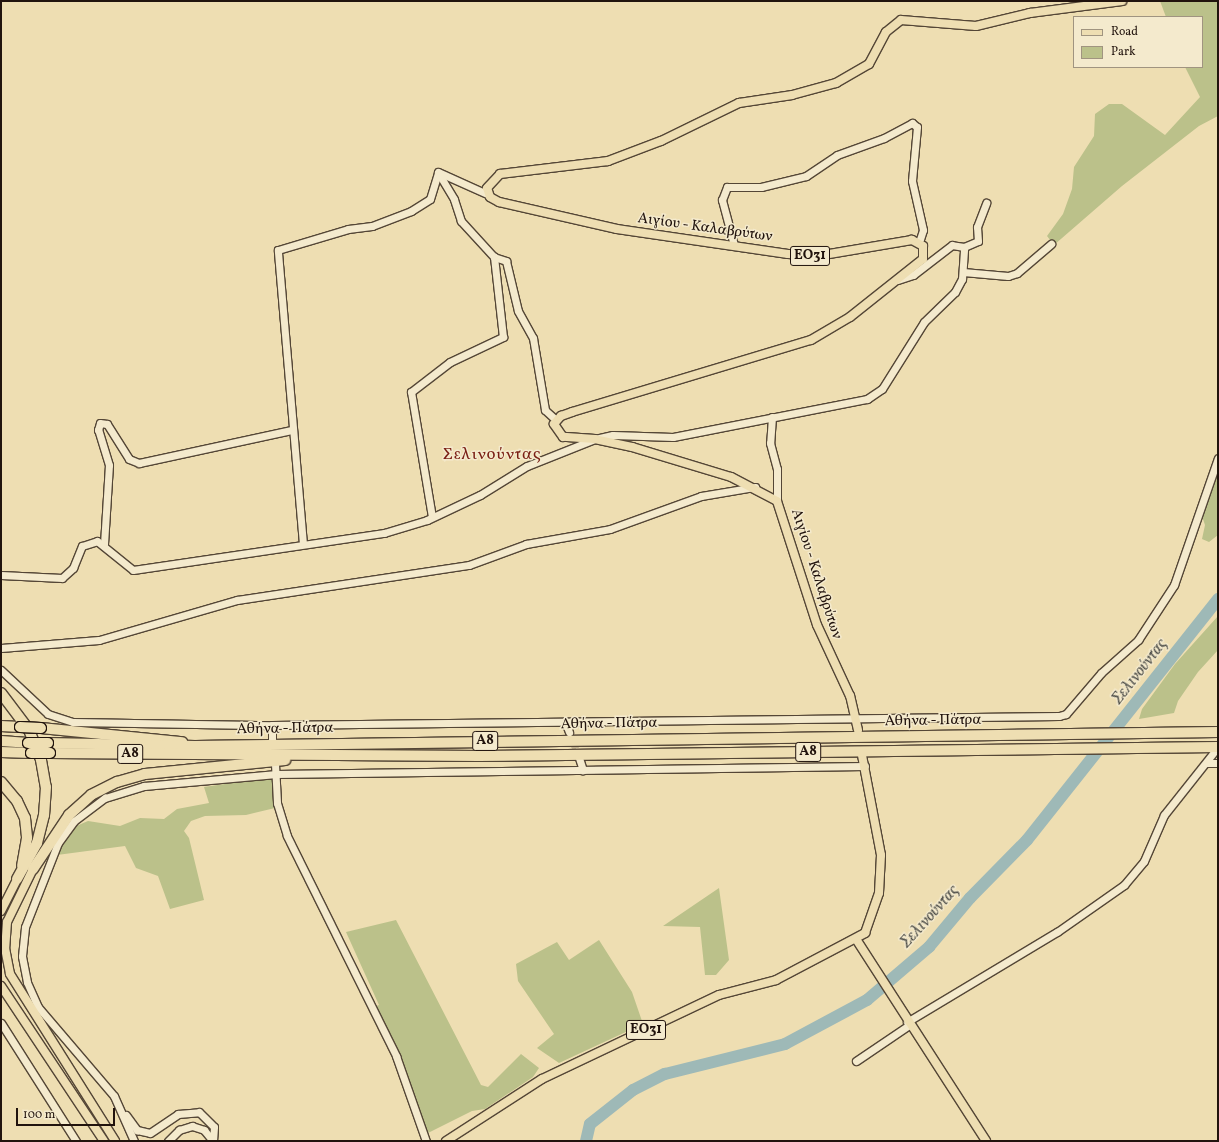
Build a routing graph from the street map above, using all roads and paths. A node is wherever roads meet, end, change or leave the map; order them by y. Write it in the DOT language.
graph roads {
  1 [pos="1122,1"];
  2 [pos="438,172"];
  3 [pos="487,194"];
  4 [pos="986,203"];
  5 [pos="919,242"];
  6 [pos="1051,244"];
  7 [pos="734,245"];
  8 [pos="964,247"];
  9 [pos="494,256"];
  10 [pos="963,272"];
  11 [pos="892,283"];
  12 [pos="772,417"];
  13 [pos="556,420"];
  14 [pos="291,430"];
  15 [pos="595,439"];
  16 [pos="1218,458"];
  17 [pos="754,487"];
  18 [pos="777,501"];
  19 [pos="432,517"];
  20 [pos="104,544"];
  21 [pos="303,544"];
  22 [pos="1,575"];
  23 [pos="1,648"];
  24 [pos="1,670"];
  25 [pos="1,686"];
  26 [pos="1,693"];
  27 [pos="856,720"];
  28 [pos="565,722"];
  29 [pos="1,726"];
  30 [pos="272,726"];
  31 [pos="858,730"];
  32 [pos="569,732"];
  33 [pos="1218,732"];
  34 [pos="272,739"];
  35 [pos="1,741"];
  36 [pos="195,746"];
  37 [pos="1216,750"];
  38 [pos="1,752"];
  39 [pos="862,755"];
  40 [pos="306,756"];
  41 [pos="579,758"];
  42 [pos="1207,763"];
  43 [pos="1218,763"];
  44 [pos="275,764"];
  45 [pos="865,766"];
  46 [pos="583,770"];
  47 [pos="276,774"];
  48 [pos="1,782"];
  49 [pos="33,869"];
  50 [pos="17,879"];
  51 [pos="1,911"];
  52 [pos="856,938"];
  53 [pos="1,986"];
  54 [pos="1,1023"];
  55 [pos="908,1023"];
  56 [pos="856,1061"];
  57 [pos="114,1096"];
  58 [pos="76,1141"];
  59 [pos="104,1141"];
  60 [pos="115,1141"];
  61 [pos="134,1141"];
  62 [pos="168,1141"];
  63 [pos="213,1141"];
  64 [pos="426,1141"];
  65 [pos="446,1141"];
  66 [pos="986,1141"];
  1 -- 3 [label="main road"];
  2 -- 3 [label="street"];
  2 -- 9 [label="street"];
  2 -- 14 [label="street"];
  3 -- 7 [label="main road, Αιγίου - Καλαβρύτων / ΕΟ31"];
  4 -- 8 [label="street"];
  5 -- 7 [label="main road, Αιγίου - Καλαβρύτων / ΕΟ31"];
  5 -- 7 [label="street"];
  5 -- 11 [label="main road"];
  6 -- 10 [label="street"];
  8 -- 10 [label="street"];
  8 -- 11 [label="street"];
  9 -- 13 [label="street"];
  9 -- 19 [label="street"];
  10 -- 12 [label="street"];
  11 -- 13 [label="main road"];
  12 -- 15 [label="street"];
  12 -- 18 [label="street"];
  13 -- 15 [label="main road, Αιγίου - Καλαβρύτων"];
  14 -- 20 [label="street"];
  14 -- 21 [label="street"];
  15 -- 17 [label="main road, Αιγίου - Καλαβρύτων"];
  15 -- 19 [label="street"];
  16 -- 27 [label="street"];
  17 -- 18 [label="main road, Αιγίου - Καλαβρύτων"];
  17 -- 23 [label="street"];
  18 -- 27 [label="main road, Αιγίου - Καλαβρύτων"];
  19 -- 21 [label="street"];
  20 -- 21 [label="street"];
  20 -- 22 [label="street"];
  24 -- 30 [label="street"];
  25 -- 49 [label="highway"];
  26 -- 50 [label="highway"];
  27 -- 28 [label="street"];
  27 -- 31 [label="main road, Αιγίου - Καλαβρύτων"];
  28 -- 30 [label="street"];
  28 -- 32 [label="street"];
  29 -- 36 [label="highway, bridge"];
  30 -- 34 [label="street"];
  33 -- 36 [label="highway, Αθήνα - Πάτρα / Α8"];
  35 -- 36 [label="highway, Αθήνα - Πάτρα / Α8, bridge"];
  37 -- 40 [label="highway, Αθήνα - Πάτρα / Α8"];
  37 -- 42 [label="street"];
  38 -- 40 [label="highway, Αθήνα - Πάτρα / Α8, bridge"];
  39 -- 45 [label="main road, ΕΟ31"];
  40 -- 49 [label="highway"];
  41 -- 46 [label="street"];
  42 -- 43 [label="street"];
  42 -- 55 [label="street"];
  44 -- 47 [label="street"];
  45 -- 46 [label="street"];
  45 -- 52 [label="main road, ΕΟ31"];
  46 -- 47 [label="street"];
  47 -- 57 [label="street"];
  47 -- 64 [label="street"];
  48 -- 50 [label="highway"];
  49 -- 60 [label="main road"];
  50 -- 51 [label="main road"];
  52 -- 55 [label="main road"];
  52 -- 65 [label="main road, ΕΟ31"];
  53 -- 59 [label="main road"];
  54 -- 58 [label="street"];
  55 -- 56 [label="street"];
  55 -- 66 [label="main road"];
  57 -- 61 [label="street"];
  57 -- 63 [label="street"];
  62 -- 63 [label="street"];
}
